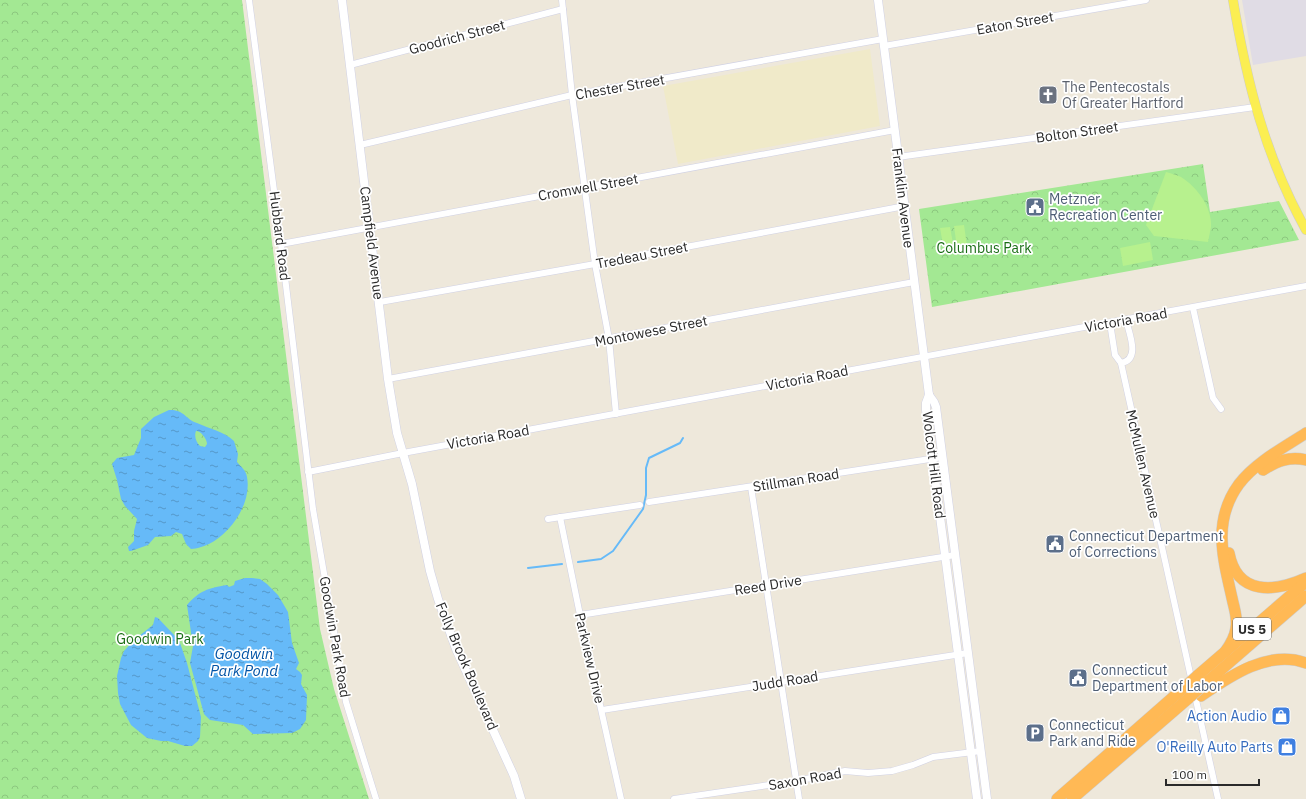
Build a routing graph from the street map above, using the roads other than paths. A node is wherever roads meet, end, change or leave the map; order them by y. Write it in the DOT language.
graph roads {
  1 [pos="249,0"];
  2 [pos="342,0"];
  3 [pos="562,0"];
  4 [pos="878,0"];
  5 [pos="1146,0"];
  6 [pos="1233,0"];
  7 [pos="563,9"];
  8 [pos="883,43"];
  9 [pos="350,65"];
  10 [pos="572,95"];
  11 [pos="1255,107"];
  12 [pos="895,130"];
  13 [pos="360,145"];
  14 [pos="898,157"];
  15 [pos="585,187"];
  16 [pos="904,206"];
  17 [pos="370,227"];
  18 [pos="1306,230"];
  19 [pos="281,244"];
  20 [pos="595,264"];
  21 [pos="914,282"];
  22 [pos="1306,286"];
  23 [pos="380,302"];
  24 [pos="1193,308"];
  25 [pos="1126,320"];
  26 [pos="1110,323"];
  27 [pos="609,339"];
  28 [pos="924,357"];
  29 [pos="1121,363"];
  30 [pos="388,379"];
  31 [pos="929,395"];
  32 [pos="1222,409"];
  33 [pos="616,414"];
  34 [pos="1306,433"];
  35 [pos="403,453"];
  36 [pos="943,457"];
  37 [pos="932,459"];
  38 [pos="1306,460"];
  39 [pos="308,472"];
  40 [pos="412,484"];
  41 [pos="751,487"];
  42 [pos="649,502"];
  43 [pos="640,505"];
  44 [pos="560,517"];
  45 [pos="548,519"];
  46 [pos="955,555"];
  47 [pos="945,556"];
  48 [pos="1306,578"];
  49 [pos="1306,582"];
  50 [pos="766,585"];
  51 [pos="1306,596"];
  52 [pos="580,615"];
  53 [pos="1225,652"];
  54 [pos="968,653"];
  55 [pos="958,655"];
  56 [pos="1306,662"];
  57 [pos="780,682"];
  58 [pos="1201,692"];
  59 [pos="602,710"];
  60 [pos="981,751"];
  61 [pos="971,752"];
  62 [pos="796,781"];
  63 [pos="376,799"];
  64 [pos="521,799"];
  65 [pos="621,799"];
  66 [pos="674,799"];
  67 [pos="799,799"];
  68 [pos="977,799"];
  69 [pos="987,799"];
  70 [pos="1057,799"];
  71 [pos="1072,799"];
  72 [pos="1218,799"];
  1 -- 19 [label="street, Hubbard Road"];
  2 -- 9 [label="main road, Campfield Avenue"];
  3 -- 7 [label="street"];
  4 -- 8 [label="main road, Franklin Avenue"];
  5 -- 8 [label="street, Eaton Street"];
  6 -- 11 [label="main road"];
  7 -- 9 [label="street, Goodrich Street"];
  7 -- 10 [label="street"];
  8 -- 10 [label="street, Chester Street"];
  8 -- 12 [label="main road, Franklin Avenue"];
  9 -- 13 [label="main road, Campfield Avenue"];
  10 -- 13 [label="street, Chester Street"];
  10 -- 15 [label="street"];
  11 -- 14 [label="street, Bolton Street"];
  11 -- 18 [label="main road"];
  12 -- 14 [label="main road, Franklin Avenue"];
  12 -- 15 [label="street, Cromwell Street"];
  13 -- 17 [label="main road, Campfield Avenue"];
  14 -- 16 [label="main road, Franklin Avenue"];
  15 -- 17 [label="street, Cromwell Street"];
  15 -- 20 [label="street"];
  16 -- 20 [label="street, Tredeau Street"];
  16 -- 21 [label="main road, Franklin Avenue"];
  17 -- 19 [label="street, Cromwell Street"];
  17 -- 23 [label="main road, Campfield Avenue"];
  19 -- 39 [label="street, Hubbard Road"];
  20 -- 23 [label="street, Tredeau Street"];
  20 -- 27 [label="street"];
  21 -- 27 [label="street, Montowese Street"];
  21 -- 28 [label="main road, Franklin Avenue"];
  22 -- 24 [label="street, Victoria Road"];
  23 -- 30 [label="main road, Campfield Avenue"];
  24 -- 25 [label="street, Victoria Road"];
  24 -- 32 [label="street"];
  25 -- 26 [label="street, Victoria Road"];
  25 -- 29 [label="street"];
  26 -- 28 [label="street, Victoria Road"];
  26 -- 29 [label="street, McMullen Avenue"];
  27 -- 30 [label="street, Montowese Street"];
  27 -- 33 [label="street"];
  28 -- 31 [label="main road, Franklin Avenue"];
  28 -- 33 [label="street, Victoria Road"];
  29 -- 72 [label="street, McMullen Avenue"];
  30 -- 35 [label="main road, Campfield Avenue"];
  31 -- 36 [label="main road, Wolcott Hill Road"];
  31 -- 37 [label="main road, Wolcott Hill Road"];
  33 -- 35 [label="street, Victoria Road"];
  34 -- 53 [label="highway"];
  35 -- 39 [label="street, Victoria Road"];
  35 -- 40 [label="main road, Campfield Avenue"];
  36 -- 37 [label="street, Stillman Road"];
  36 -- 46 [label="main road, Wolcott Hill Road"];
  37 -- 41 [label="street, Stillman Road"];
  37 -- 47 [label="main road, Wolcott Hill Road"];
  38 -- 48 [label="highway"];
  39 -- 63 [label="street, Goodwin Park Road"];
  40 -- 64 [label="main road, Folly Brook Boulevard"];
  41 -- 42 [label="street, Stillman Road"];
  41 -- 50 [label="street"];
  43 -- 44 [label="street"];
  44 -- 45 [label="street"];
  44 -- 52 [label="street, Parkview Drive"];
  46 -- 47 [label="street, Reed Drive"];
  46 -- 54 [label="main road, Wolcott Hill Road"];
  47 -- 50 [label="street, Reed Drive"];
  47 -- 55 [label="main road, Wolcott Hill Road"];
  49 -- 53 [label="highway, US 5"];
  50 -- 52 [label="street, Reed Drive"];
  50 -- 57 [label="street"];
  51 -- 58 [label="highway, US 5"];
  52 -- 59 [label="street, Parkview Drive"];
  53 -- 70 [label="highway, US 5, bridge"];
  54 -- 55 [label="street, Judd Road"];
  54 -- 60 [label="main road, Wolcott Hill Road"];
  55 -- 57 [label="street, Judd Road"];
  55 -- 61 [label="main road, Wolcott Hill Road"];
  56 -- 58 [label="highway"];
  57 -- 59 [label="street, Judd Road"];
  57 -- 62 [label="street"];
  58 -- 71 [label="highway, US 5, bridge"];
  59 -- 65 [label="street, Parkview Drive"];
  60 -- 61 [label="street, Saxon Road"];
  60 -- 69 [label="main road, Wolcott Hill Road"];
  61 -- 62 [label="street, Saxon Road"];
  61 -- 68 [label="main road, Wolcott Hill Road"];
  62 -- 66 [label="street, Saxon Road"];
  62 -- 67 [label="street"];
}
